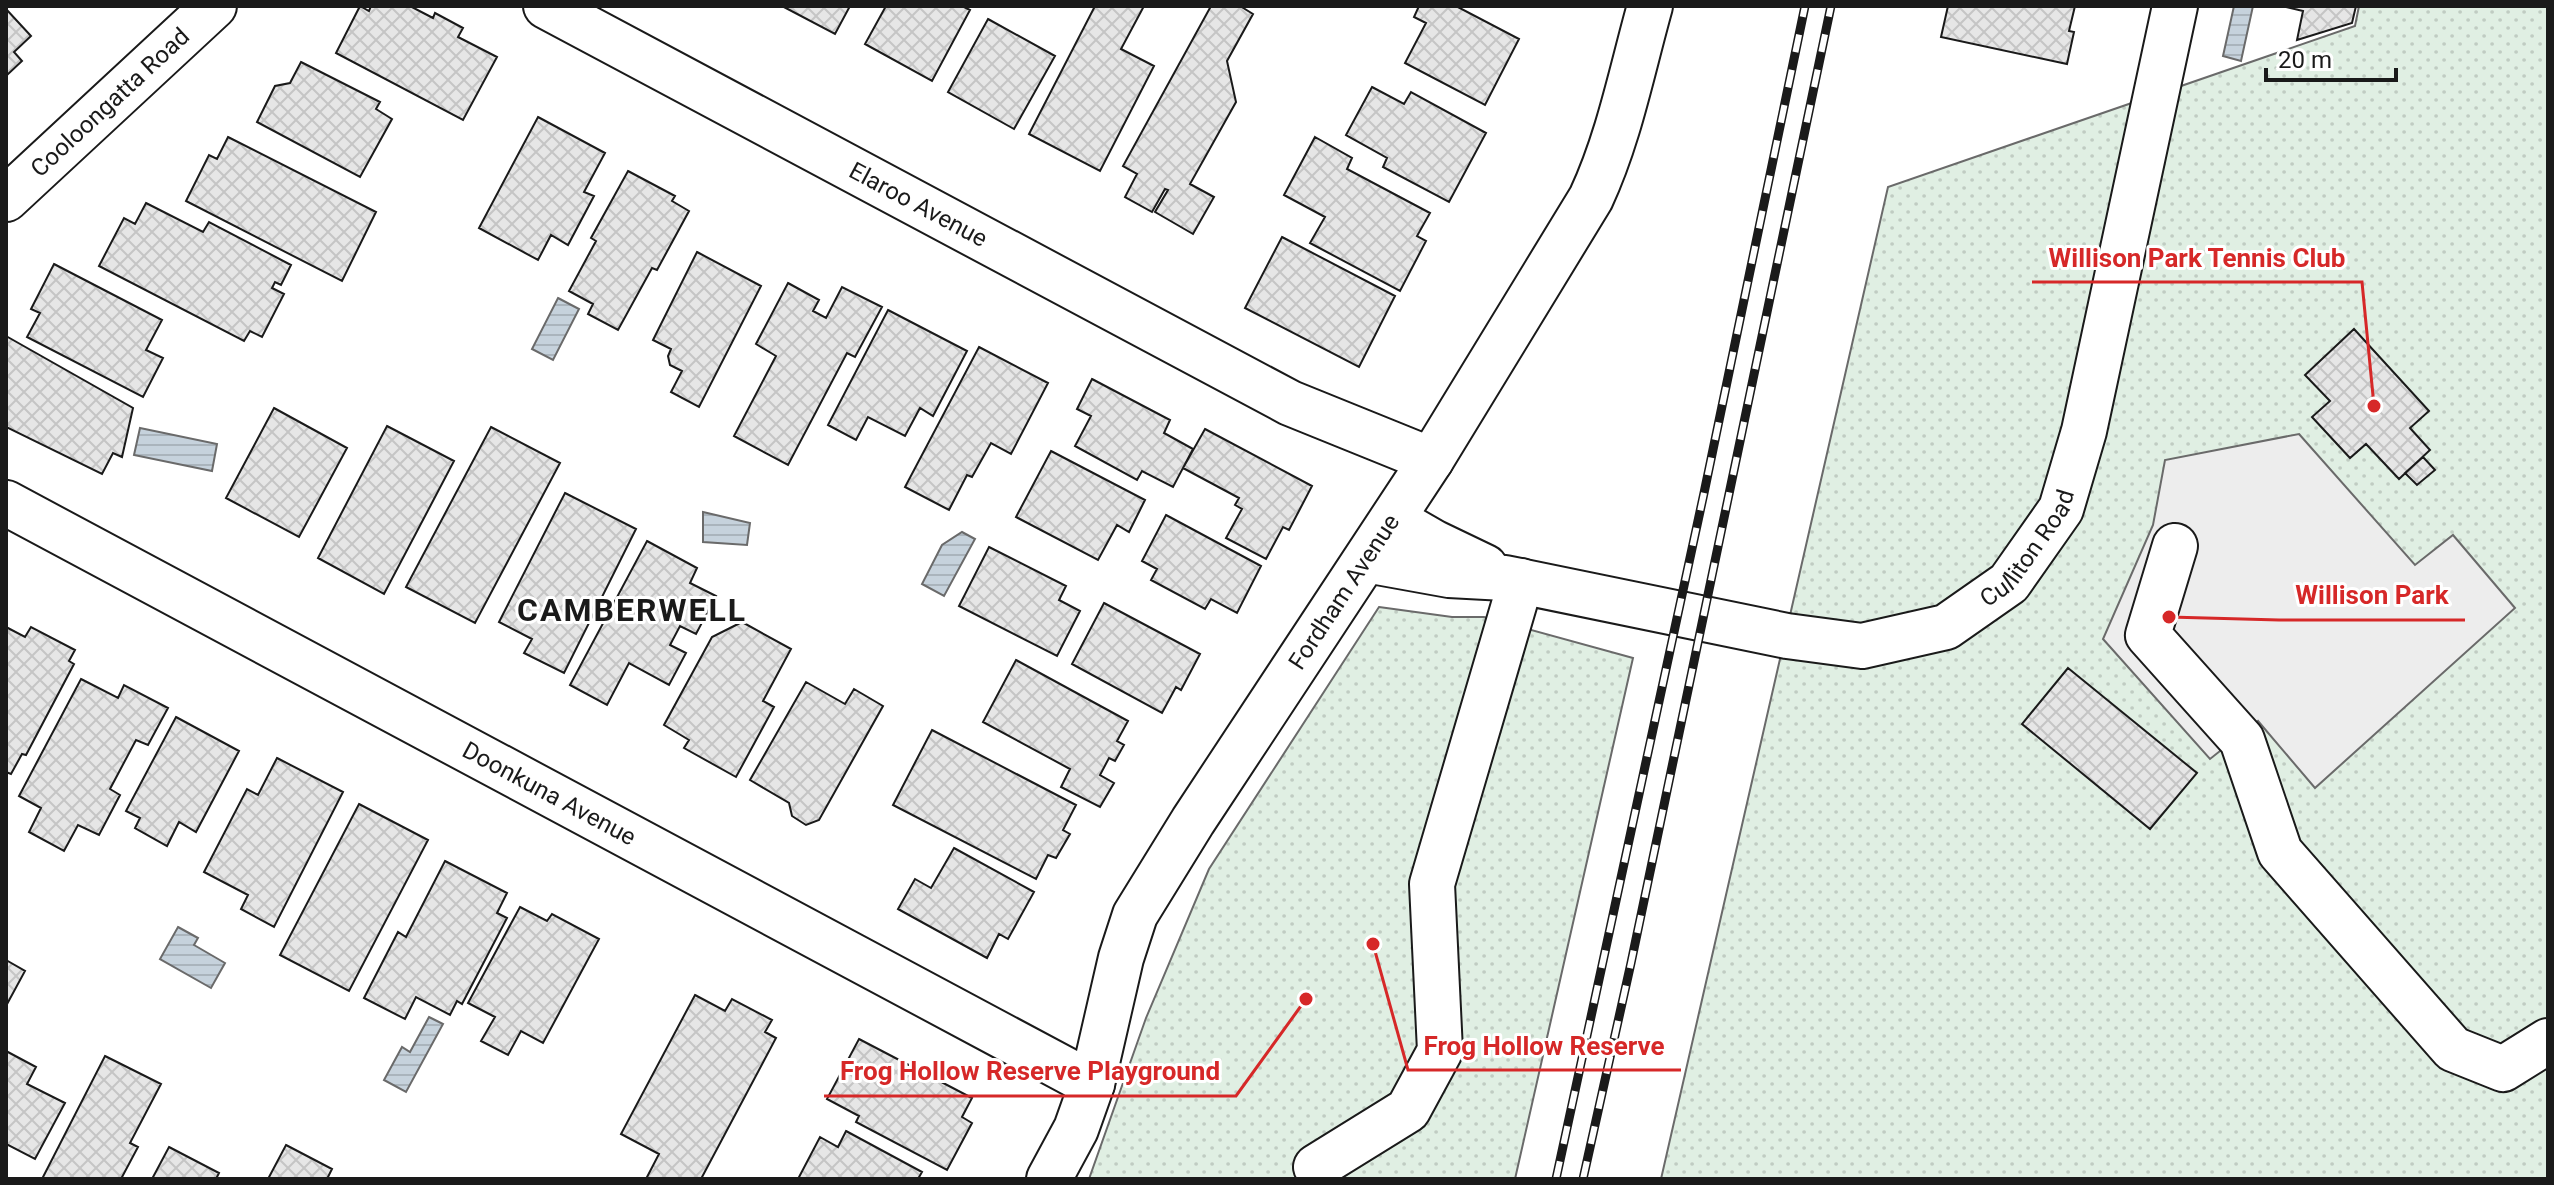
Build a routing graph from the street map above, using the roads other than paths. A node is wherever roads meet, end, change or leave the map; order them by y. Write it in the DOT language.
graph roads {
  1 [pos="214,6"];
  2 [pos="546,6"];
  3 [pos="1650,6"];
  4 [pos="2175,6"];
  5 [pos="6,199"];
  6 [pos="1412,490"];
  7 [pos="6,503"];
  8 [pos="2175,546"];
  9 [pos="1366,560"];
  10 [pos="1513,579"];
  11 [pos="2548,1041"];
  12 [pos="1092,1084"];
  13 [pos="1316,1167"];
  14 [pos="1049,1179"];
  1 -- 5 [label="street, Cooloongatta Road"];
  2 -- 6 [label="street, Elaroo Avenue"];
  3 -- 6 [label="street, Fordham Avenue"];
  4 -- 10 [label="street, Culliton Road"];
  6 -- 9 [label="street, Fordham Avenue"];
  6 -- 10 [label="street, Culliton Road"];
  7 -- 12 [label="street, Doonkuna Avenue"];
  8 -- 11 [label="street"];
  9 -- 10 [label="street, Culliton Road"];
  9 -- 12 [label="street, Fordham Avenue"];
  10 -- 13 [label="street"];
  12 -- 14 [label="street, Fordham Avenue"];
}
